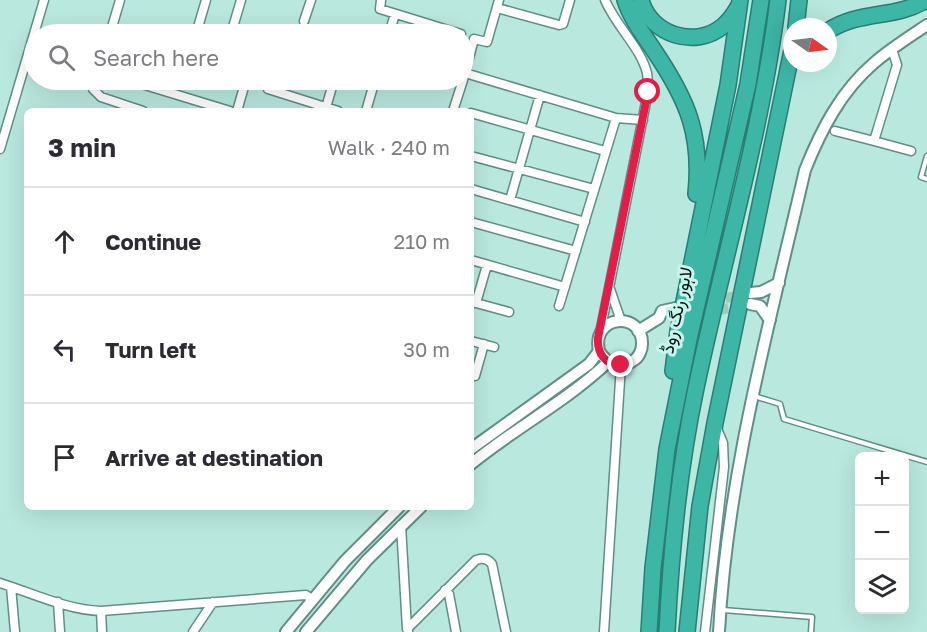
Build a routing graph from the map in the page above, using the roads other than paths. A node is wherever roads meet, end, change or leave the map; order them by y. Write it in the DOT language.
graph roads {
  1 [pos="44,0"];
  2 [pos="120,0"];
  3 [pos="206,0"];
  4 [pos="241,0"];
  5 [pos="311,0"];
  6 [pos="381,0"];
  7 [pos="570,0"];
  8 [pos="605,0"];
  9 [pos="625,0"];
  10 [pos="641,0"];
  11 [pos="761,0"];
  12 [pos="778,0"];
  13 [pos="799,0"];
  14 [pos="926,0"];
  15 [pos="740,2"];
  16 [pos="498,4"];
  17 [pos="395,14"];
  18 [pos="797,18"];
  19 [pos="304,21"];
  20 [pos="37,24"];
  21 [pos="113,24"];
  22 [pos="199,24"];
  23 [pos="234,24"];
  24 [pos="392,24"];
  25 [pos="427,24"];
  26 [pos="927,25"];
  27 [pos="837,27"];
  28 [pos="474,39"];
  29 [pos="892,48"];
  30 [pos="24,66"];
  31 [pos="788,72"];
  32 [pos="792,72"];
  33 [pos="474,78"];
  34 [pos="786,81"];
  35 [pos="94,90"];
  36 [pos="170,90"];
  37 [pos="243,90"];
  38 [pos="271,90"];
  39 [pos="331,90"];
  40 [pos="372,90"];
  41 [pos="461,90"];
  42 [pos="540,95"];
  43 [pos="134,108"];
  44 [pos="221,108"];
  45 [pos="238,108"];
  46 [pos="322,108"];
  47 [pos="325,108"];
  48 [pos="367,108"];
  49 [pos="456,108"];
  50 [pos="474,114"];
  51 [pos="616,118"];
  52 [pos="643,120"];
  53 [pos="530,130"];
  54 [pos="835,131"];
  55 [pos="874,141"];
  56 [pos="0,146"];
  57 [pos="605,151"];
  58 [pos="911,151"];
  59 [pos="927,156"];
  60 [pos="474,157"];
  61 [pos="519,169"];
  62 [pos="927,179"];
  63 [pos="594,189"];
  64 [pos="474,190"];
  65 [pos="510,200"];
  66 [pos="585,222"];
  67 [pos="474,223"];
  68 [pos="576,251"];
  69 [pos="474,261"];
  70 [pos="487,265"];
  71 [pos="691,269"];
  72 [pos="779,283"];
  73 [pos="609,286"];
  74 [pos="565,287"];
  75 [pos="474,303"];
  76 [pos="559,306"];
  77 [pos="509,312"];
  78 [pos="675,313"];
  79 [pos="770,320"];
  80 [pos="621,321"];
  81 [pos="638,331"];
  82 [pos="600,333"];
  83 [pos="474,342"];
  84 [pos="484,344"];
  85 [pos="494,347"];
  86 [pos="599,351"];
  87 [pos="608,362"];
  88 [pos="621,365"];
  89 [pos="475,376"];
  90 [pos="754,396"];
  91 [pos="714,423"];
  92 [pos="474,447"];
  93 [pos="667,449"];
  94 [pos="474,462"];
  95 [pos="927,462"];
  96 [pos="396,510"];
  97 [pos="418,510"];
  98 [pos="401,525"];
  99 [pos="0,584"];
  100 [pos="11,587"];
  101 [pos="445,590"];
  102 [pos="312,599"];
  103 [pos="58,602"];
  104 [pos="213,602"];
  105 [pos="720,610"];
  106 [pos="101,611"];
  107 [pos="407,631"];
  108 [pos="15,632"];
  109 [pos="60,632"];
  110 [pos="102,632"];
  111 [pos="193,632"];
  112 [pos="286,632"];
  113 [pos="306,632"];
  114 [pos="456,632"];
  115 [pos="506,632"];
  116 [pos="604,632"];
  117 [pos="649,632"];
  118 [pos="667,632"];
  119 [pos="687,632"];
  120 [pos="705,632"];
  121 [pos="719,632"];
  122 [pos="811,632"];
  1 -- 20 [label="street"];
  2 -- 21 [label="street"];
  3 -- 22 [label="street"];
  4 -- 23 [label="street"];
  5 -- 19 [label="street"];
  6 -- 17 [label="street"];
  7 -- 16 [label="street"];
  8 -- 52 [label="street"];
  9 -- 71 [label="highway"];
  10 -- 15 [label="highway"];
  11 -- 93 [label="highway, لاہور رنگ روڈ"];
  12 -- 118 [label="highway, لاہور رنگ روڈ"];
  13 -- 18 [label="highway"];
  14 -- 27 [label="highway"];
  15 -- 71 [label="highway"];
  16 -- 28 [label="street"];
  17 -- 24 [label="street"];
  17 -- 25 [label="street"];
  26 -- 29 [label="street"];
  29 -- 55 [label="street"];
  29 -- 72 [label="street"];
  30 -- 56 [label="street"];
  31 -- 34 [label="highway"];
  32 -- 34 [label="highway"];
  33 -- 42 [label="street"];
  34 -- 91 [label="highway"];
  35 -- 43 [label="street"];
  36 -- 44 [label="street"];
  37 -- 45 [label="street"];
  38 -- 46 [label="street"];
  39 -- 47 [label="street"];
  40 -- 48 [label="street"];
  41 -- 49 [label="street"];
  42 -- 51 [label="street"];
  42 -- 53 [label="street"];
  50 -- 53 [label="street"];
  51 -- 52 [label="street"];
  51 -- 57 [label="street"];
  52 -- 73 [label="street"];
  53 -- 57 [label="street"];
  53 -- 61 [label="street"];
  54 -- 55 [label="street"];
  55 -- 58 [label="street"];
  57 -- 63 [label="street"];
  59 -- 62 [label="lane"];
  60 -- 61 [label="street"];
  61 -- 63 [label="street"];
  61 -- 65 [label="street"];
  63 -- 66 [label="street"];
  64 -- 65 [label="street"];
  65 -- 66 [label="street"];
  66 -- 68 [label="street"];
  67 -- 68 [label="street"];
  68 -- 74 [label="street"];
  69 -- 70 [label="street"];
  70 -- 74 [label="street"];
  70 -- 75 [label="street"];
  71 -- 93 [label="highway"];
  72 -- 79 [label="street"];
  72 -- 79 [label="street"];
  73 -- 80 [label="street"];
  73 -- 82 [label="street"];
  74 -- 76 [label="street"];
  75 -- 77 [label="street"];
  78 -- 81 [label="street"];
  79 -- 90 [label="street"];
  80 -- 81 [label="street"];
  80 -- 82 [label="street"];
  81 -- 88 [label="street"];
  82 -- 86 [label="street"];
  83 -- 84 [label="street"];
  84 -- 85 [label="street"];
  84 -- 89 [label="street"];
  86 -- 87 [label="street"];
  86 -- 92 [label="street"];
  87 -- 88 [label="street"];
  87 -- 94 [label="street"];
  88 -- 116 [label="street"];
  90 -- 95 [label="lane"];
  90 -- 105 [label="street"];
  91 -- 119 [label="highway"];
  91 -- 120 [label="street"];
  93 -- 117 [label="highway, لاہور رنگ روڈ"];
  96 -- 102 [label="street"];
  97 -- 98 [label="street"];
  98 -- 107 [label="street"];
  98 -- 113 [label="street"];
  99 -- 100 [label="street"];
  100 -- 103 [label="street"];
  100 -- 108 [label="street"];
  101 -- 107 [label="street"];
  101 -- 114 [label="street"];
  101 -- 115 [label="street"];
  102 -- 104 [label="street"];
  102 -- 112 [label="street"];
  103 -- 106 [label="street"];
  103 -- 109 [label="street"];
  104 -- 106 [label="street"];
  104 -- 111 [label="street"];
  105 -- 121 [label="street"];
  105 -- 122 [label="lane"];
  106 -- 110 [label="street"];
}
